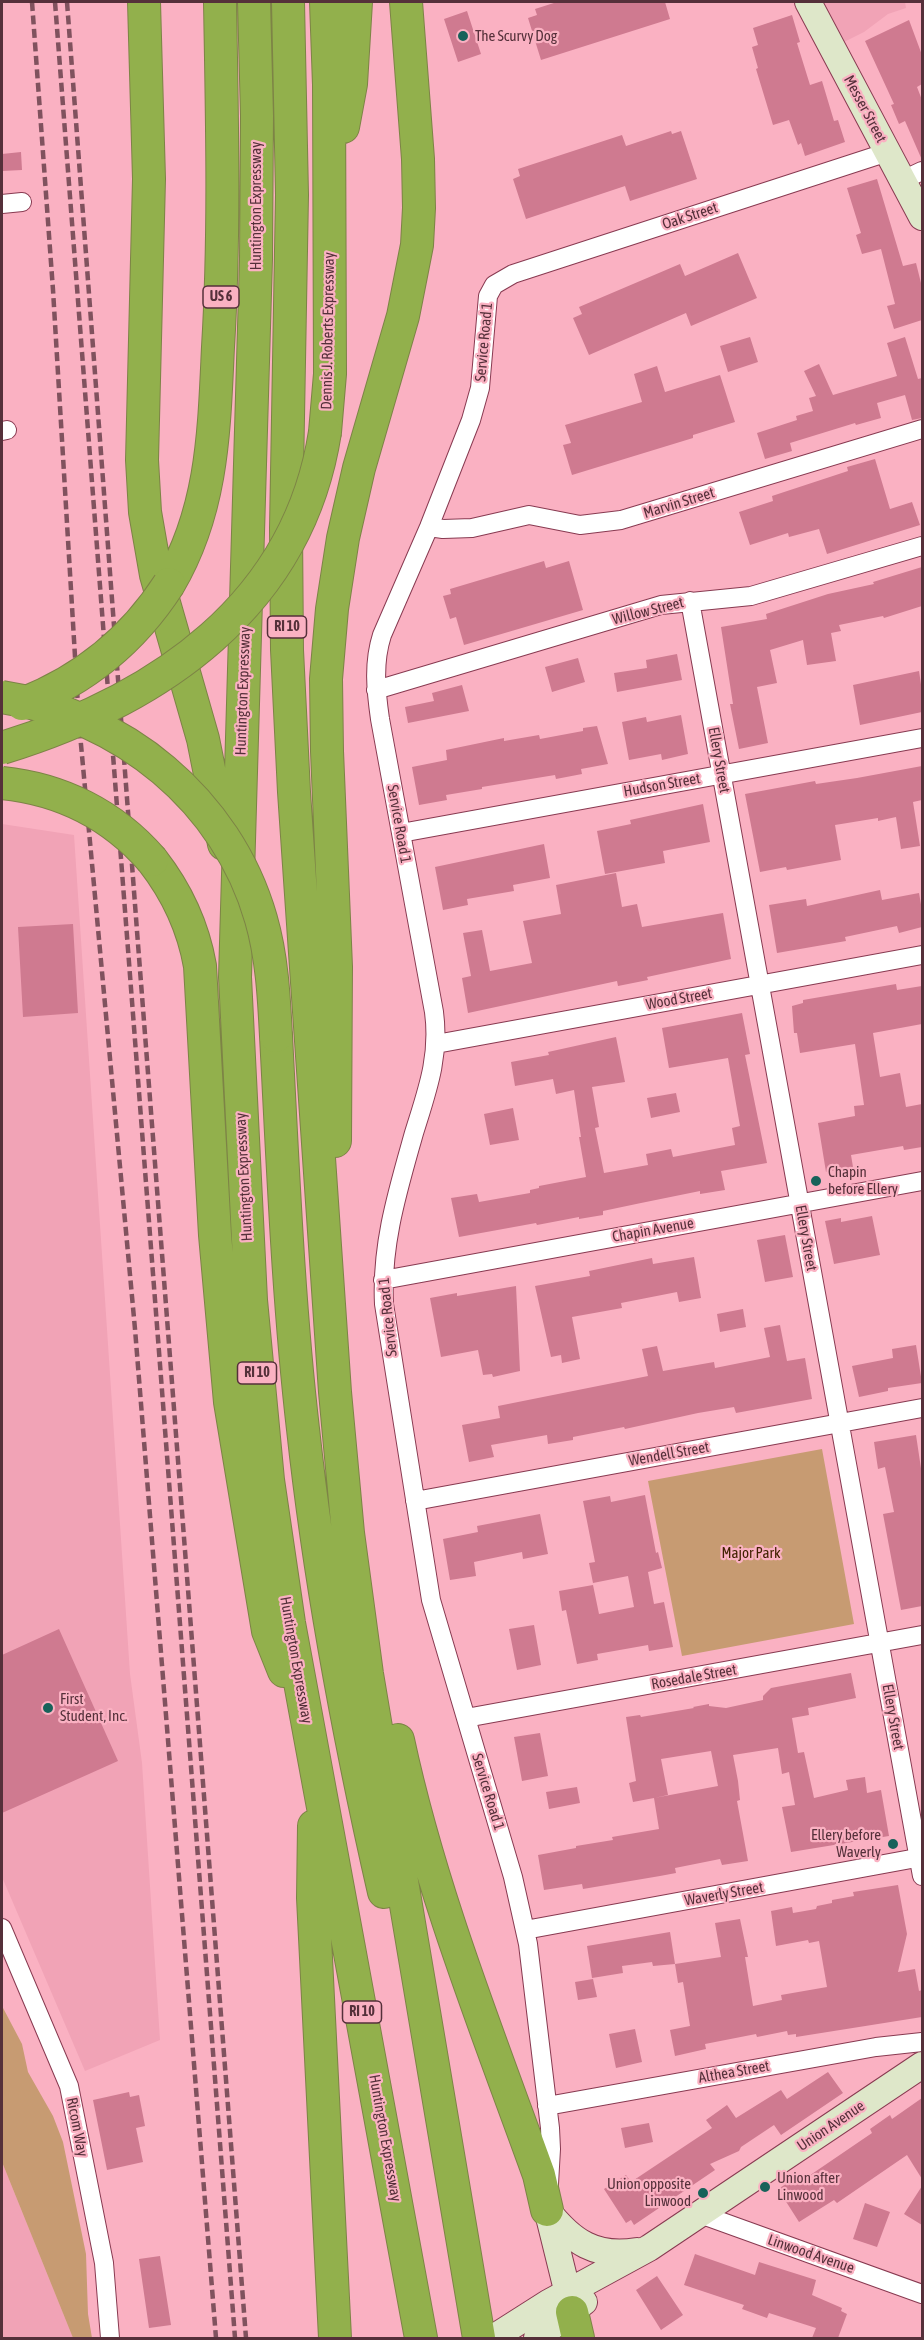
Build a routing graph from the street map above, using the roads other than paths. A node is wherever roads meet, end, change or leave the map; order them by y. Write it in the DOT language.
graph roads {
  1 [pos="144,2"];
  2 [pos="220,2"];
  3 [pos="254,2"];
  4 [pos="288,2"];
  5 [pos="326,2"];
  6 [pos="356,2"];
  7 [pos="406,2"];
  8 [pos="808,2"];
  9 [pos="888,152"];
  10 [pos="913,176"];
  11 [pos="22,202"];
  12 [pos="2,204"];
  13 [pos="329,205"];
  14 [pos="922,217"];
  15 [pos="494,285"];
  16 [pos="922,429"];
  17 [pos="429,527"];
  18 [pos="922,546"];
  19 [pos="690,601"];
  20 [pos="376,690"];
  21 [pos="2,697"];
  22 [pos="2,711"];
  23 [pos="922,738"];
  24 [pos="2,748"];
  25 [pos="722,774"];
  26 [pos="2,783"];
  27 [pos="401,833"];
  28 [pos="236,907"];
  29 [pos="922,955"];
  30 [pos="760,985"];
  31 [pos="436,1044"];
  32 [pos="922,1181"];
  33 [pos="800,1203"];
  34 [pos="324,1252"];
  35 [pos="383,1280"];
  36 [pos="922,1408"];
  37 [pos="840,1423"];
  38 [pos="415,1501"];
  39 [pos="353,1568"];
  40 [pos="922,1635"];
  41 [pos="880,1642"];
  42 [pos="466,1718"];
  43 [pos="308,1729"];
  44 [pos="315,1765"];
  45 [pos="921,1857"];
  46 [pos="922,1876"];
  47 [pos="2,1928"];
  48 [pos="525,1930"];
  49 [pos="922,2042"];
  50 [pos="432,2057"];
  51 [pos="922,2065"];
  52 [pos="547,2106"];
  53 [pos="547,2210"];
  54 [pos="700,2214"];
  55 [pos="649,2248"];
  56 [pos="922,2294"];
  57 [pos="572,2314"];
  58 [pos="539,2337"];
  59 [pos="110,2338"];
  60 [pos="335,2338"];
  61 [pos="421,2338"];
  62 [pos="479,2338"];
  63 [pos="493,2338"];
  1 -- 28 [label="highway"];
  2 -- 22 [label="highway, US 6, bridge"];
  3 -- 28 [label="highway, Huntington Expressway / RI 10"];
  4 -- 34 [label="highway, RI 10"];
  5 -- 13 [label="highway, Dennis J. Roberts Expressway"];
  6 -- 13 [label="highway"];
  7 -- 34 [label="highway"];
  8 -- 9 [label="main road, Messer Street"];
  9 -- 10 [label="main road, Messer Street"];
  9 -- 15 [label="street, Oak Street"];
  10 -- 14 [label="main road, Messer Street"];
  11 -- 12 [label="street"];
  13 -- 24 [label="highway, Dennis J. Roberts Expressway, bridge"];
  15 -- 17 [label="street, Service Road 1"];
  16 -- 17 [label="street, Marvin Street"];
  17 -- 20 [label="street, Service Road 1"];
  18 -- 19 [label="street, Willow Street"];
  19 -- 20 [label="street, Willow Street"];
  19 -- 25 [label="street, Ellery Street"];
  20 -- 27 [label="street, Service Road 1"];
  21 -- 50 [label="highway, bridge"];
  23 -- 25 [label="street, Hudson Street"];
  25 -- 27 [label="street, Hudson Street"];
  25 -- 30 [label="street, Ellery Street"];
  26 -- 43 [label="highway, bridge"];
  27 -- 31 [label="street, Service Road 1"];
  28 -- 43 [label="highway, Huntington Expressway / RI 10"];
  29 -- 30 [label="street, Wood Street"];
  30 -- 31 [label="street, Wood Street"];
  30 -- 33 [label="street, Ellery Street"];
  31 -- 35 [label="street, Service Road 1"];
  32 -- 33 [label="street, Chapin Avenue"];
  33 -- 35 [label="street, Chapin Avenue"];
  33 -- 37 [label="street, Ellery Street"];
  34 -- 39 [label="highway, RI 10"];
  35 -- 38 [label="street, Service Road 1"];
  36 -- 37 [label="street, Wendell Street"];
  37 -- 38 [label="street, Wendell Street"];
  37 -- 41 [label="street, Ellery Street"];
  38 -- 42 [label="street, Service Road 1"];
  39 -- 50 [label="highway, RI 10"];
  39 -- 53 [label="highway"];
  40 -- 41 [label="street, Rosedale Street"];
  41 -- 42 [label="street, Rosedale Street"];
  41 -- 45 [label="street, Ellery Street"];
  42 -- 48 [label="street, Service Road 1"];
  43 -- 44 [label="highway, Huntington Expressway / RI 10"];
  44 -- 60 [label="highway"];
  44 -- 61 [label="highway, Huntington Expressway / RI 10"];
  45 -- 46 [label="street, Ellery Street"];
  45 -- 48 [label="street, Waverly Street"];
  47 -- 59 [label="street, Ricom Way"];
  48 -- 52 [label="street, Service Road 1"];
  49 -- 52 [label="street, Althea Street"];
  50 -- 62 [label="highway, RI 10"];
  51 -- 54 [label="main road, Union Avenue"];
  52 -- 53 [label="street, Service Road 1"];
  53 -- 55 [label="main road"];
  53 -- 57 [label="main road, Service Road 1"];
  54 -- 55 [label="main road, Union Avenue"];
  54 -- 56 [label="street, Linwood Avenue"];
  55 -- 57 [label="main road, Union Avenue"];
  57 -- 58 [label="main road, Union Avenue"];
  57 -- 63 [label="main road, Union Avenue"];
}
